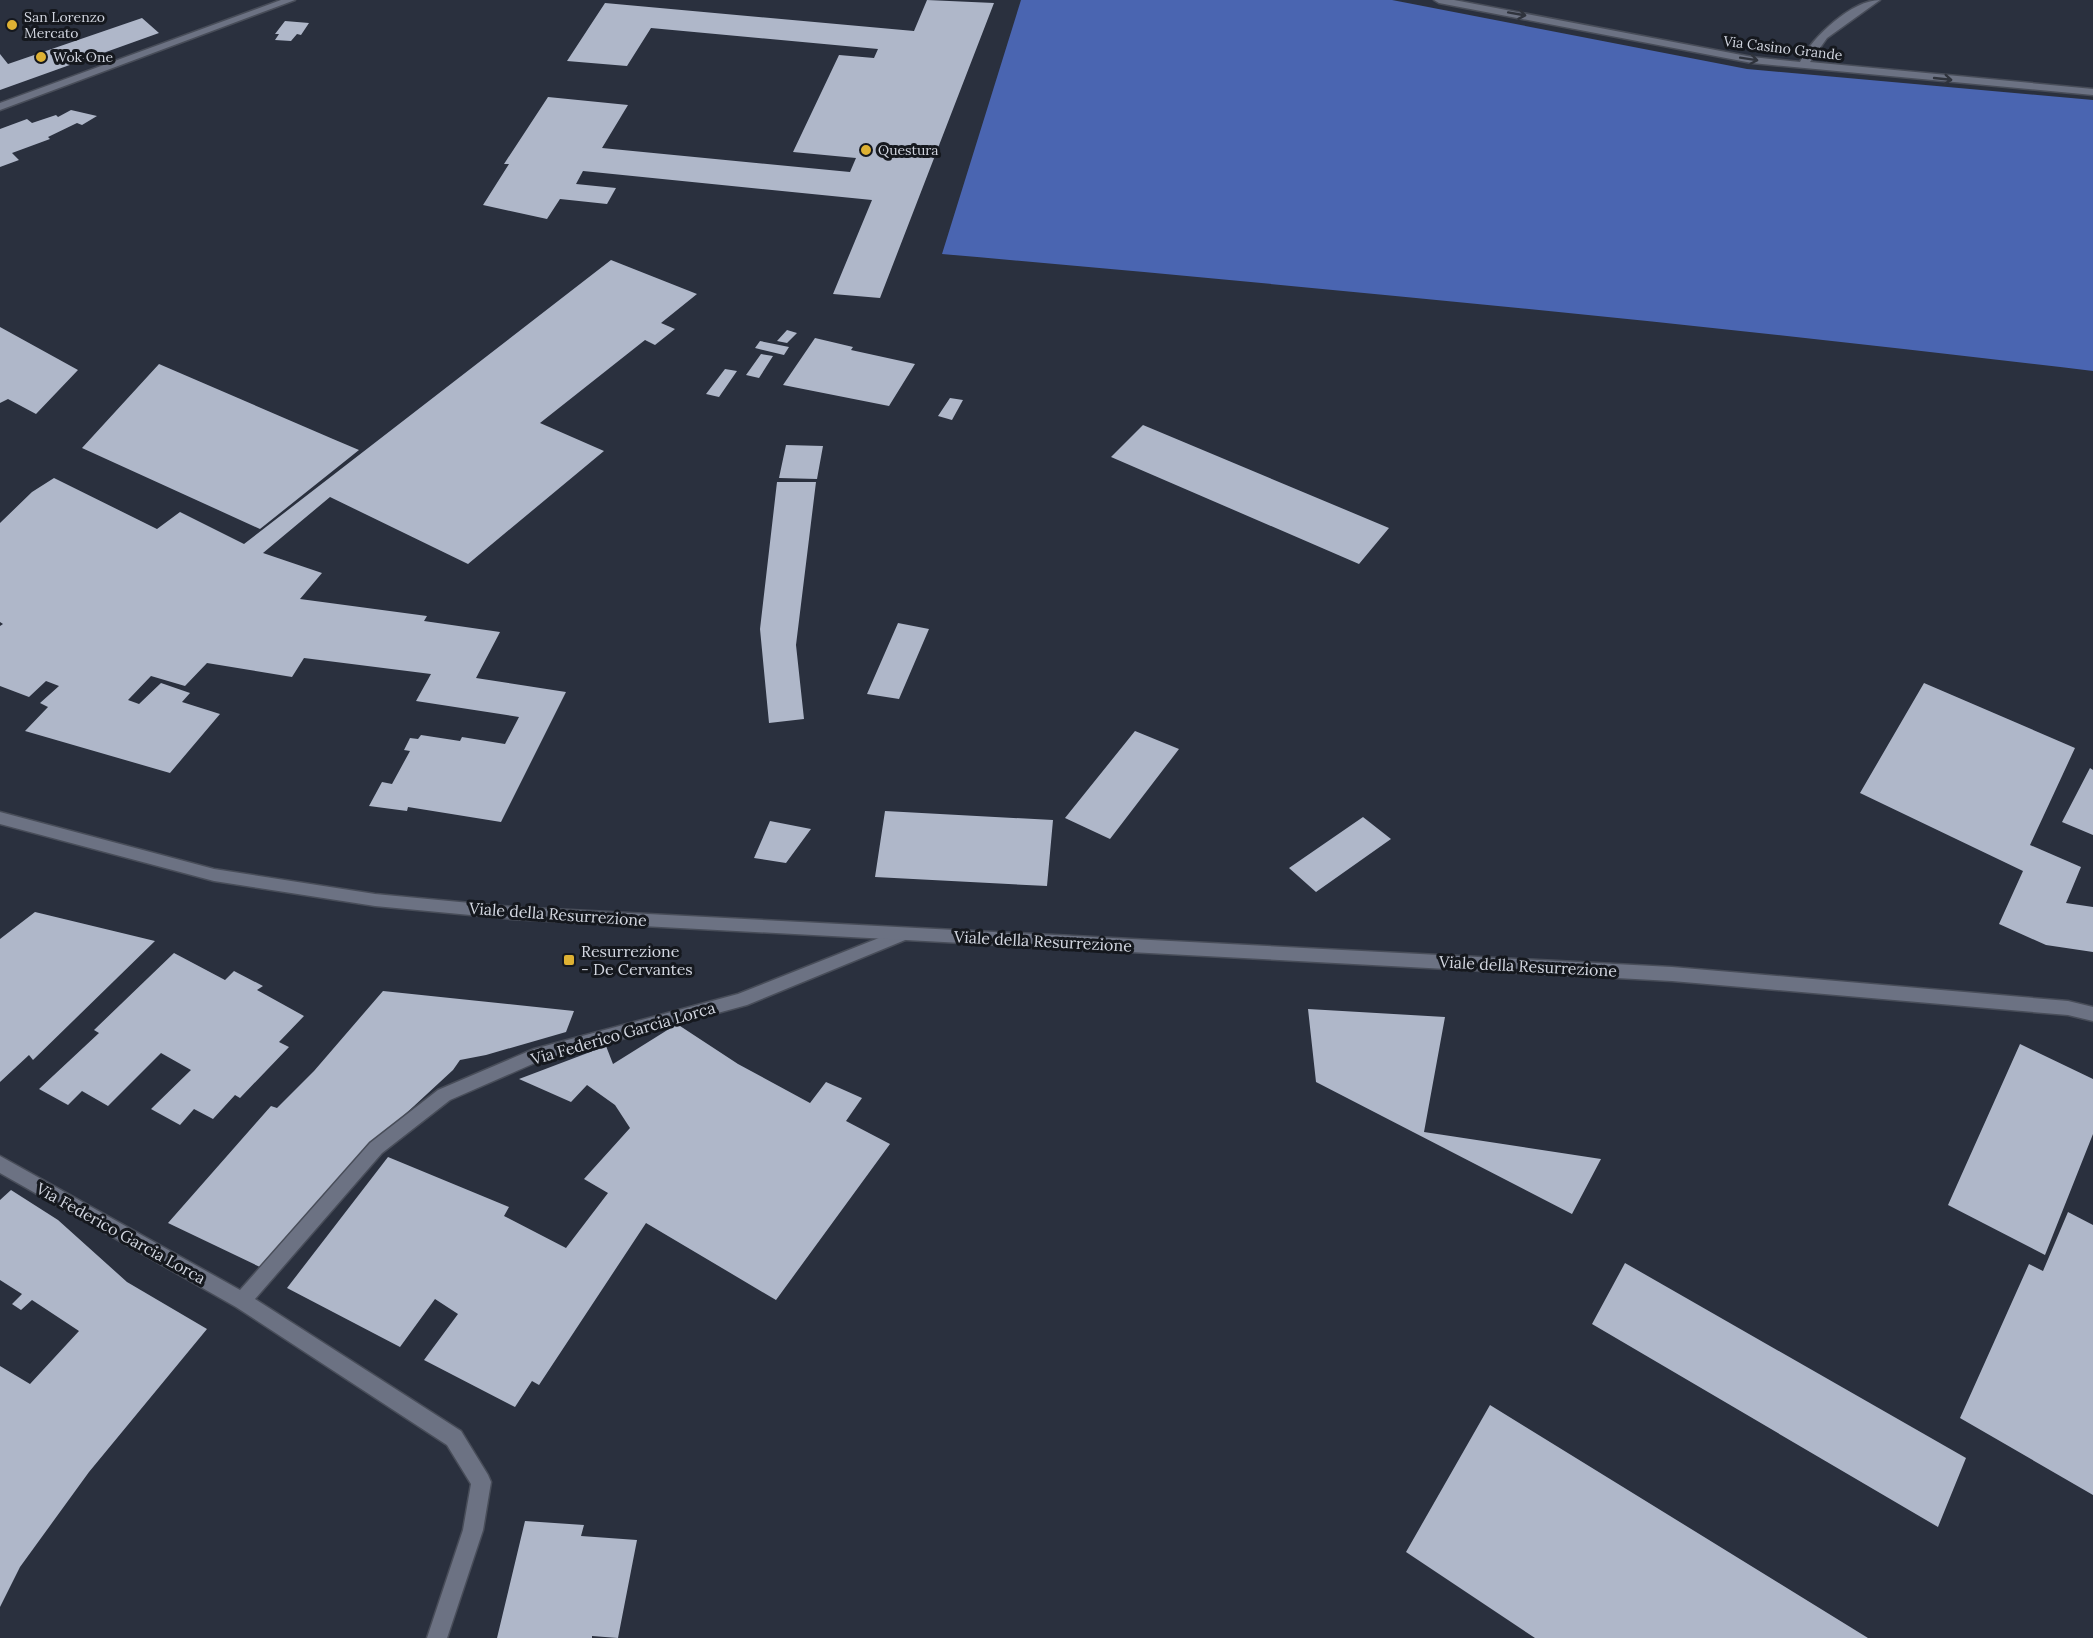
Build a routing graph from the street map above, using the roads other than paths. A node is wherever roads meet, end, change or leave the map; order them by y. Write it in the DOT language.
graph roads {
  1 [pos="290,0"];
  2 [pos="1438,0"];
  3 [pos="1875,0"];
  4 [pos="1803,66"];
  5 [pos="2093,92"];
  6 [pos="0,106"];
  7 [pos="0,818"];
  8 [pos="904,934"];
  9 [pos="2093,1014"];
  10 [pos="0,1164"];
  11 [pos="242,1301"];
  12 [pos="437,1638"];
  1 -- 6 [label="street"];
  2 -- 4 [label="street, Via Casino Grande, one-way"];
  3 -- 4 [label="street"];
  4 -- 5 [label="street, Via Casino Grande, one-way"];
  7 -- 8 [label="street, Viale della Resurrezione"];
  8 -- 9 [label="street, Viale della Resurrezione"];
  8 -- 11 [label="street, Via Federico Garcia Lorca"];
  10 -- 11 [label="street, Via Federico Garcia Lorca"];
  11 -- 12 [label="street, Via Federico Garcia Lorca"];
}
